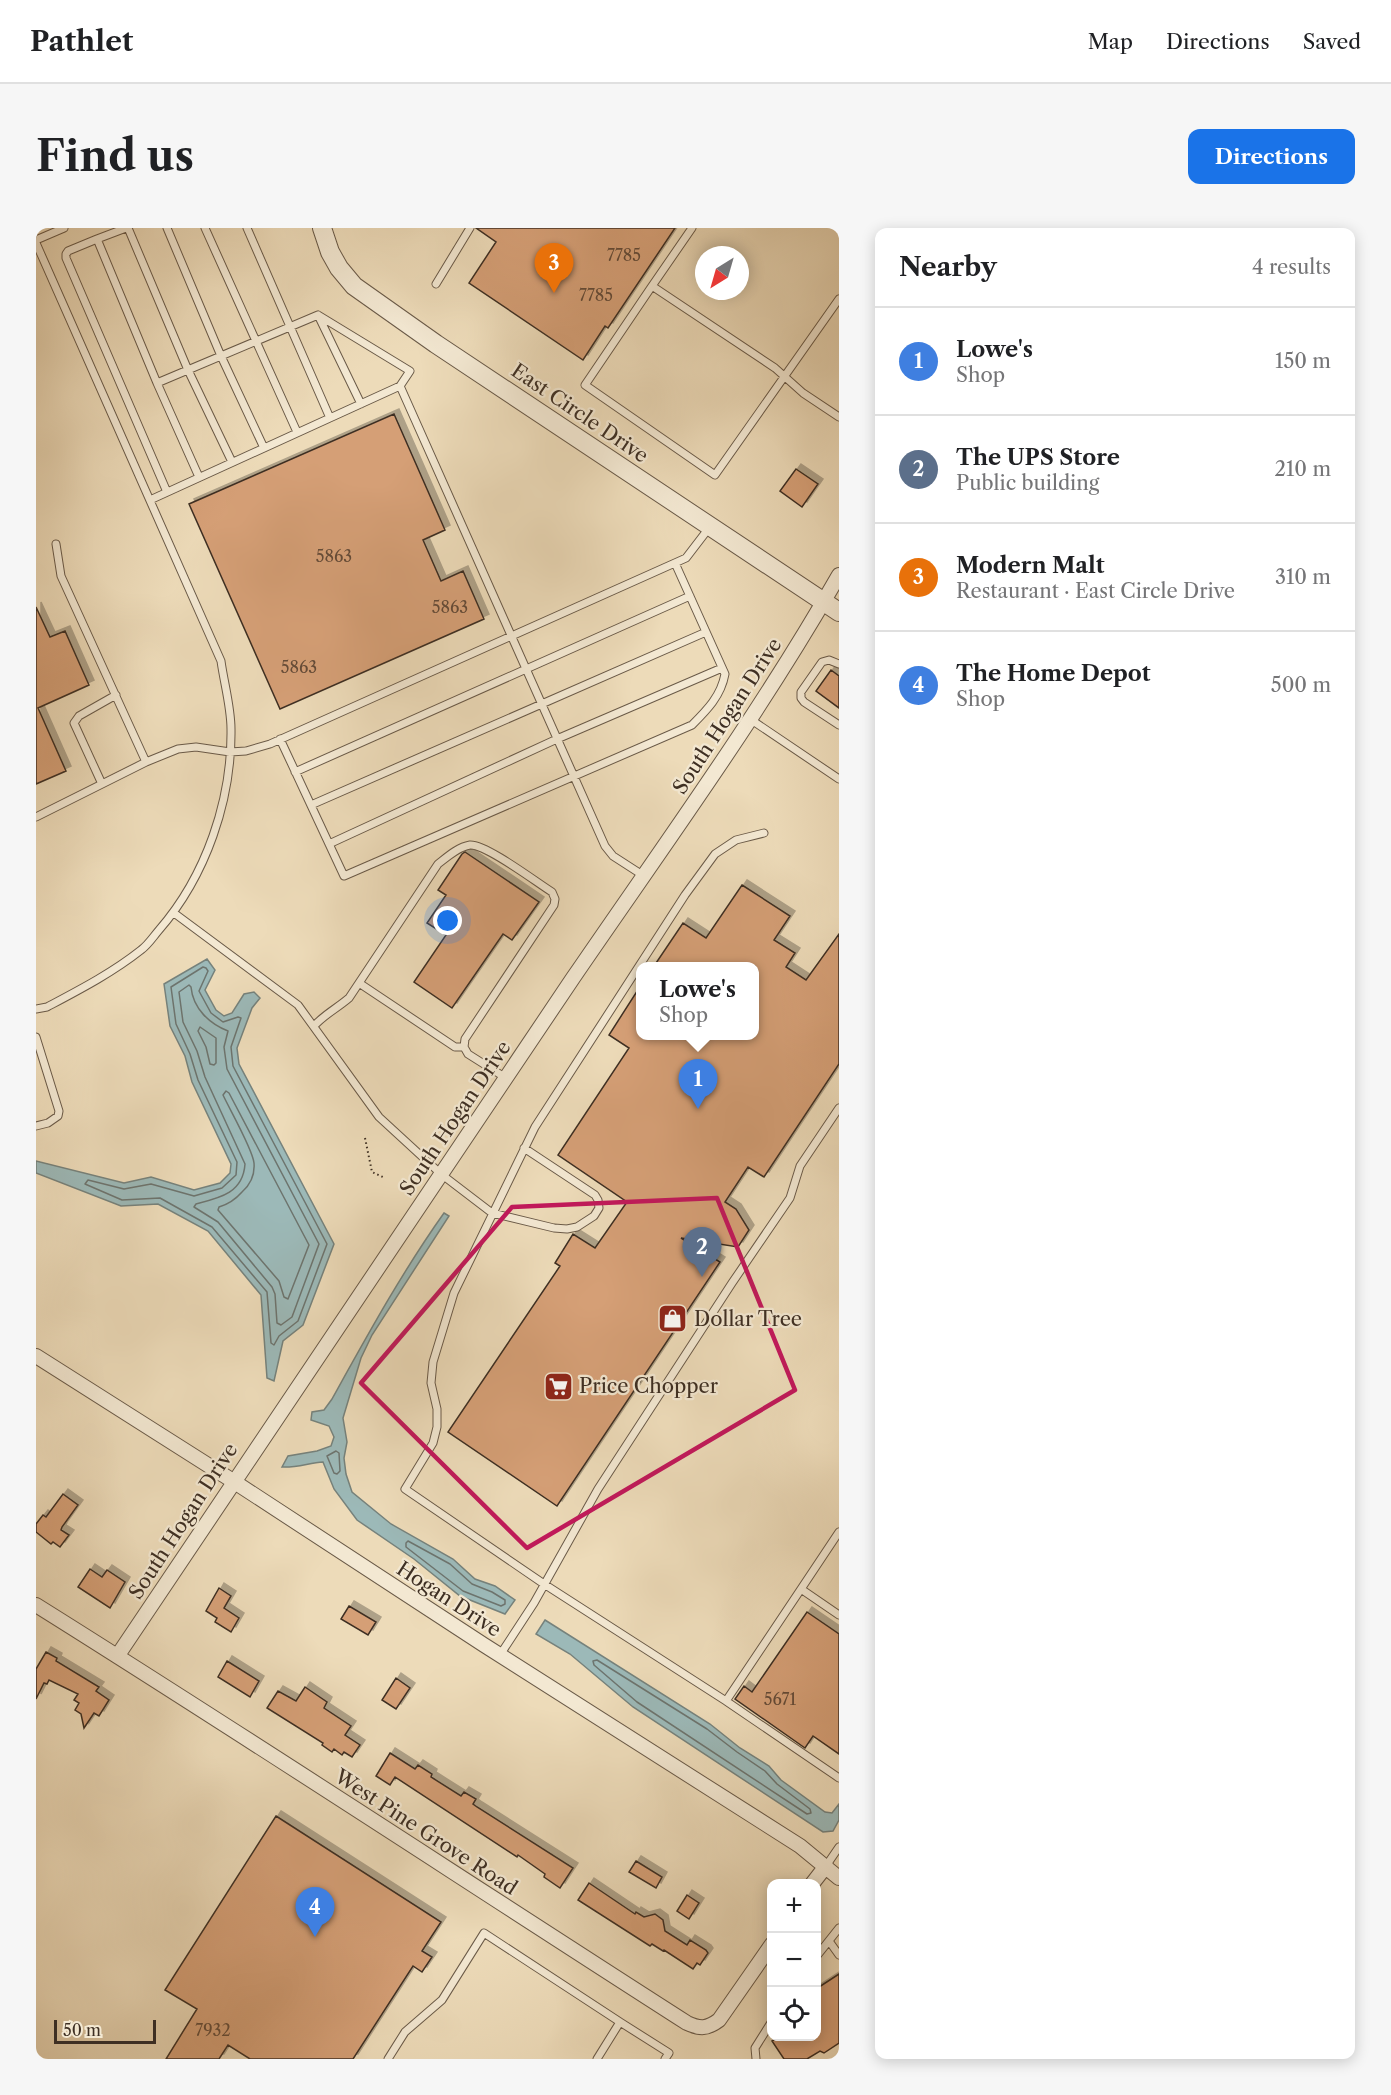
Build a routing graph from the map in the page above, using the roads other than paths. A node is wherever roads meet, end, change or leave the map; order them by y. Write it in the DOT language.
graph roads {
  1 [pos="64,228"];
  2 [pos="127,228"];
  3 [pos="167,228"];
  4 [pos="205,228"];
  5 [pos="247,228"];
  6 [pos="322,228"];
  7 [pos="470,228"];
  8 [pos="692,228"];
  9 [pos="97,239"];
  10 [pos="36,242"];
  11 [pos="436,284"];
  12 [pos="652,286"];
  13 [pos="839,299"];
  14 [pos="318,315"];
  15 [pos="289,327"];
  16 [pos="257,341"];
  17 [pos="221,356"];
  18 [pos="188,370"];
  19 [pos="784,377"];
  20 [pos="157,383"];
  21 [pos="400,386"];
  22 [pos="361,404"];
  23 [pos="839,417"];
  24 [pos="330,418"];
  25 [pos="297,432"];
  26 [pos="264,448"];
  27 [pos="232,462"];
  28 [pos="200,477"];
  29 [pos="167,492"];
  30 [pos="150,500"];
  31 [pos="710,526"];
  32 [pos="56,544"];
  33 [pos="675,563"];
  34 [pos="839,575"];
  35 [pos="690,596"];
  36 [pos="831,607"];
  37 [pos="706,632"];
  38 [pos="511,636"];
  39 [pos="839,664"];
  40 [pos="722,668"];
  41 [pos="526,669"];
  42 [pos="116,695"];
  43 [pos="541,704"];
  44 [pos="750,719"];
  45 [pos="839,726"];
  46 [pos="557,738"];
  47 [pos="280,740"];
  48 [pos="230,752"];
  49 [pos="146,762"];
  50 [pos="295,772"];
  51 [pos="574,777"];
  52 [pos="839,779"];
  53 [pos="102,784"];
  54 [pos="311,806"];
  55 [pos="36,817"];
  56 [pos="764,833"];
  57 [pos="329,844"];
  58 [pos="644,876"];
  59 [pos="174,914"];
  60 [pos="642,962"];
  61 [pos="636,971"];
  62 [pos="358,983"];
  63 [pos="36,1009"];
  64 [pos="314,1026"];
  65 [pos="36,1037"];
  66 [pos="464,1047"];
  67 [pos="506,1078"];
  68 [pos="839,1108"];
  69 [pos="36,1126"];
  70 [pos="524,1148"];
  71 [pos="441,1174"];
  72 [pos="492,1213"];
  73 [pos="36,1356"];
  74 [pos="233,1481"];
  75 [pos="839,1532"];
  76 [pos="544,1584"];
  77 [pos="801,1589"];
  78 [pos="37,1608"];
  79 [pos="839,1615"];
  80 [pos="118,1655"];
  81 [pos="500,1655"];
  82 [pos="726,1701"];
  83 [pos="839,1778"];
  84 [pos="839,1847"];
  85 [pos="826,1866"];
  86 [pos="839,1878"];
  87 [pos="816,1879"];
  88 [pos="839,1928"];
  89 [pos="829,1941"];
  90 [pos="767,1950"];
  91 [pos="821,1951"];
  92 [pos="839,1955"];
  93 [pos="620,2022"];
  94 [pos="767,2028"];
  95 [pos="388,2059"];
  96 [pos="597,2059"];
  97 [pos="665,2059"];
  98 [pos="756,2059"];
  1 -- 10 [label="lane"];
  2 -- 9 [label="lane"];
  2 -- 18 [label="lane"];
  3 -- 17 [label="lane"];
  4 -- 16 [label="lane"];
  5 -- 15 [label="lane"];
  6 -- 31 [label="street, East Circle Drive"];
  7 -- 11 [label="lane"];
  8 -- 12 [label="lane"];
  9 -- 20 [label="lane"];
  9 -- 29 [label="lane"];
  10 -- 30 [label="lane"];
  12 -- 19 [label="lane"];
  12 -- 19 [label="lane"];
  13 -- 19 [label="lane"];
  14 -- 15 [label="lane"];
  14 -- 21 [label="lane"];
  14 -- 22 [label="lane"];
  15 -- 16 [label="lane"];
  15 -- 24 [label="lane"];
  16 -- 17 [label="lane"];
  16 -- 25 [label="lane"];
  17 -- 18 [label="lane"];
  17 -- 26 [label="lane"];
  18 -- 20 [label="lane"];
  18 -- 27 [label="lane"];
  19 -- 23 [label="lane"];
  20 -- 28 [label="lane"];
  21 -- 22 [label="lane"];
  21 -- 38 [label="lane"];
  22 -- 24 [label="lane"];
  24 -- 25 [label="lane"];
  25 -- 26 [label="lane"];
  26 -- 27 [label="lane"];
  27 -- 28 [label="lane"];
  28 -- 29 [label="lane"];
  29 -- 30 [label="lane"];
  30 -- 48 [label="lane"];
  31 -- 33 [label="lane"];
  31 -- 36 [label="street, East Circle Drive"];
  32 -- 42 [label="lane"];
  33 -- 35 [label="lane"];
  33 -- 38 [label="lane"];
  34 -- 36 [label="street, South Hogan Drive"];
  35 -- 37 [label="lane"];
  35 -- 41 [label="lane"];
  36 -- 44 [label="street, South Hogan Drive"];
  37 -- 40 [label="lane"];
  37 -- 43 [label="lane"];
  38 -- 41 [label="lane"];
  38 -- 47 [label="lane"];
  39 -- 45 [label="lane"];
  40 -- 46 [label="lane"];
  40 -- 51 [label="lane"];
  41 -- 43 [label="lane"];
  41 -- 50 [label="lane"];
  42 -- 49 [label="lane"];
  42 -- 53 [label="lane"];
  43 -- 46 [label="lane"];
  43 -- 54 [label="lane"];
  44 -- 52 [label="lane"];
  44 -- 58 [label="street, South Hogan Drive"];
  46 -- 51 [label="lane"];
  46 -- 57 [label="lane"];
  47 -- 48 [label="lane"];
  47 -- 50 [label="lane"];
  48 -- 49 [label="lane"];
  48 -- 59 [label="lane"];
  49 -- 53 [label="lane"];
  50 -- 54 [label="lane"];
  51 -- 57 [label="lane"];
  51 -- 58 [label="lane"];
  53 -- 55 [label="lane"];
  54 -- 57 [label="lane"];
  56 -- 60 [label="lane"];
  58 -- 67 [label="street, South Hogan Drive"];
  59 -- 63 [label="lane"];
  59 -- 64 [label="lane"];
  61 -- 70 [label="lane"];
  62 -- 64 [label="lane"];
  62 -- 66 [label="lane"];
  62 -- 66 [label="lane"];
  64 -- 71 [label="lane"];
  65 -- 69 [label="lane"];
  66 -- 67 [label="lane"];
  67 -- 71 [label="street, South Hogan Drive"];
  68 -- 76 [label="lane"];
  70 -- 72 [label="lane"];
  70 -- 72 [label="lane"];
  71 -- 72 [label="lane"];
  71 -- 74 [label="street, South Hogan Drive"];
  72 -- 76 [label="lane"];
  73 -- 74 [label="street, Hogan Drive"];
  74 -- 80 [label="street, South Hogan Drive"];
  74 -- 81 [label="street, Hogan Drive"];
  75 -- 77 [label="lane"];
  76 -- 81 [label="lane"];
  76 -- 82 [label="lane"];
  77 -- 79 [label="lane"];
  77 -- 82 [label="lane"];
  78 -- 80 [label="street, West Pine Grove Road"];
  80 -- 90 [label="street, West Pine Grove Road"];
  81 -- 85 [label="street, Hogan Drive"];
  82 -- 83 [label="lane"];
  84 -- 85 [label="lane"];
  85 -- 86 [label="street, Hogan Drive"];
  85 -- 87 [label="street"];
  88 -- 89 [label="lane"];
  89 -- 91 [label="lane"];
  89 -- 92 [label="lane"];
  93 -- 95 [label="lane"];
  93 -- 96 [label="lane"];
  93 -- 97 [label="lane"];
  94 -- 98 [label="lane"];
}
